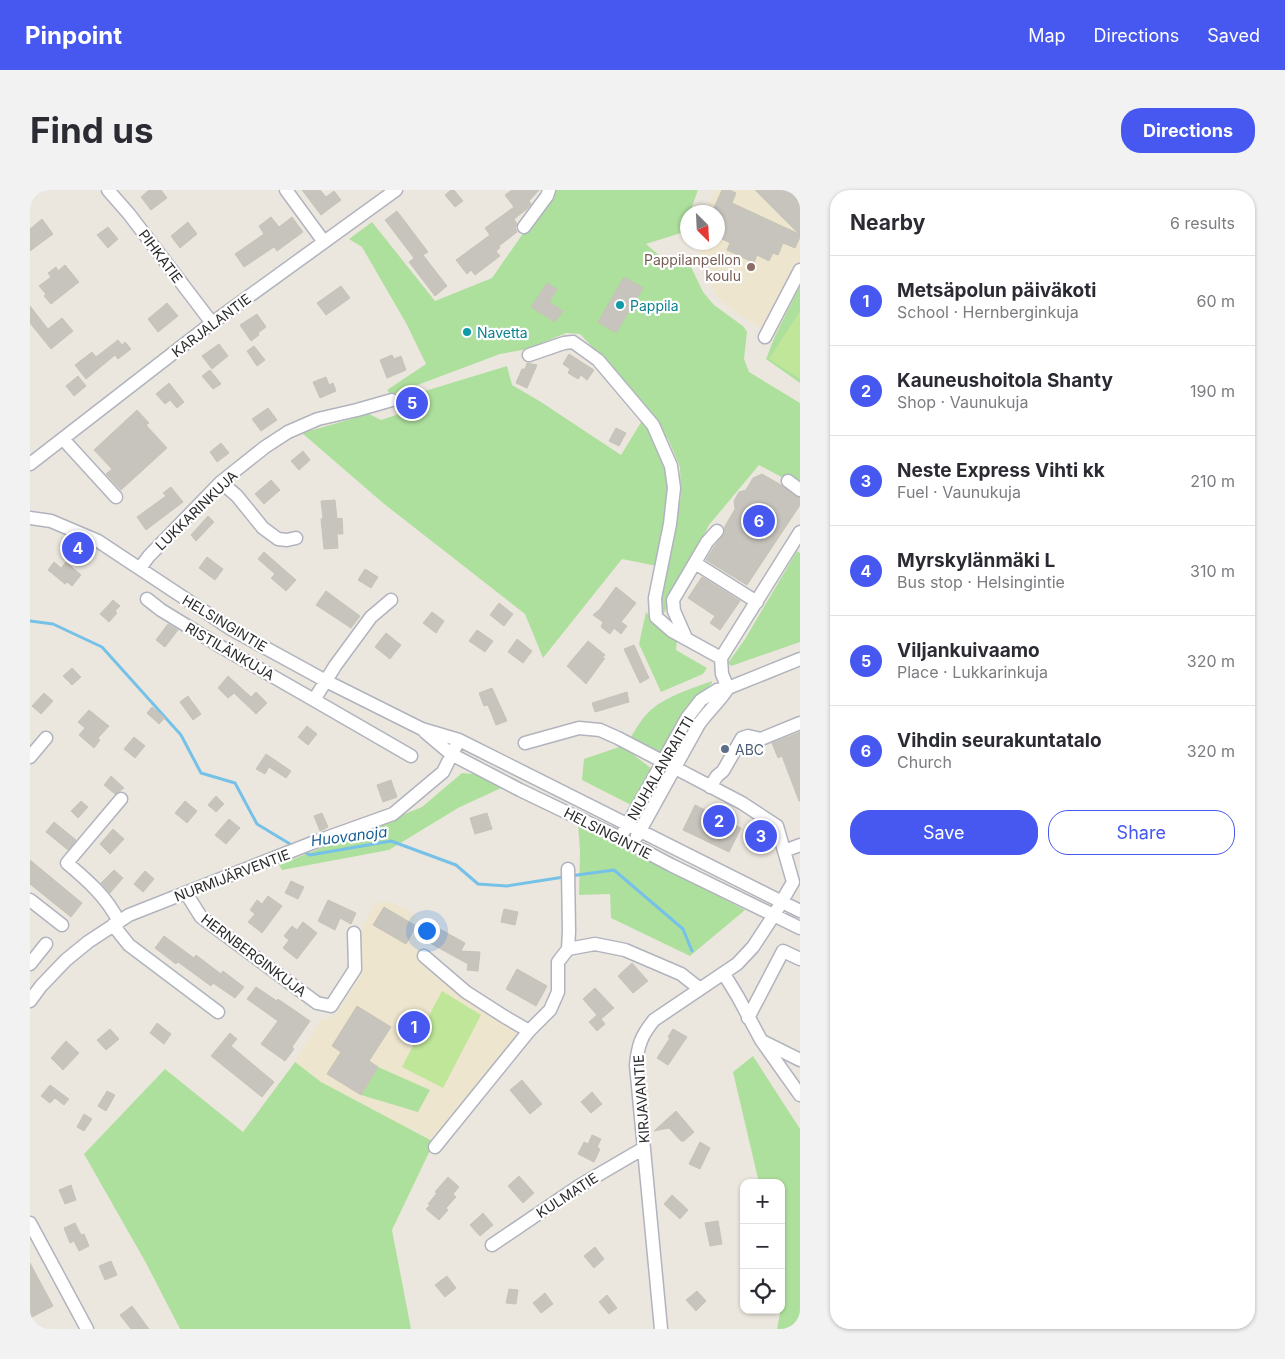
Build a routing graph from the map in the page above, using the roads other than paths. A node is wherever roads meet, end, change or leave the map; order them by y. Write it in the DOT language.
graph roads {
  1 [pos="108,190"];
  2 [pos="286,190"];
  3 [pos="396,190"];
  4 [pos="549,190"];
  5 [pos="524,227"];
  6 [pos="324,242"];
  7 [pos="800,270"];
  8 [pos="212,324"];
  9 [pos="765,337"];
  10 [pos="529,355"];
  11 [pos="392,400"];
  12 [pos="63,439"];
  13 [pos="30,464"];
  14 [pos="788,481"];
  15 [pos="222,482"];
  16 [pos="800,490"];
  17 [pos="116,498"];
  18 [pos="30,518"];
  19 [pos="717,531"];
  20 [pos="800,532"];
  21 [pos="296,538"];
  22 [pos="695,563"];
  23 [pos="140,568"];
  24 [pos="147,599"];
  25 [pos="391,600"];
  26 [pos="757,602"];
  27 [pos="686,638"];
  28 [pos="721,658"];
  29 [pos="800,659"];
  30 [pos="326,680"];
  31 [pos="728,688"];
  32 [pos="314,700"];
  33 [pos="800,723"];
  34 [pos="422,729"];
  35 [pos="46,738"];
  36 [pos="459,740"];
  37 [pos="526,743"];
  38 [pos="451,754"];
  39 [pos="411,756"];
  40 [pos="30,757"];
  41 [pos="663,762"];
  42 [pos="676,769"];
  43 [pos="710,787"];
  44 [pos="121,799"];
  45 [pos="628,824"];
  46 [pos="641,831"];
  47 [pos="626,841"];
  48 [pos="800,845"];
  49 [pos="784,851"];
  50 [pos="568,869"];
  51 [pos="796,882"];
  52 [pos="186,893"];
  53 [pos="30,900"];
  54 [pos="782,901"];
  55 [pos="800,911"];
  56 [pos="774,916"];
  57 [pos="116,924"];
  58 [pos="62,925"];
  59 [pos="800,928"];
  60 [pos="354,933"];
  61 [pos="46,944"];
  62 [pos="568,949"];
  63 [pos="424,956"];
  64 [pos="800,959"];
  65 [pos="30,964"];
  66 [pos="724,974"];
  67 [pos="700,990"];
  68 [pos="738,998"];
  69 [pos="30,1001"];
  70 [pos="755,1006"];
  71 [pos="218,1012"];
  72 [pos="748,1018"];
  73 [pos="529,1031"];
  74 [pos="761,1040"];
  75 [pos="800,1060"];
  76 [pos="800,1095"];
  77 [pos="435,1146"];
  78 [pos="644,1148"];
  79 [pos="30,1224"];
  80 [pos="492,1245"];
  81 [pos="87,1329"];
  82 [pos="661,1329"];
  1 -- 8 [label="street, PIHKATIE"];
  2 -- 6 [label="street"];
  3 -- 6 [label="street, KARJALANTIE"];
  4 -- 5 [label="street"];
  6 -- 8 [label="street, KARJALANTIE"];
  7 -- 9 [label="street"];
  8 -- 12 [label="street, KARJALANTIE"];
  10 -- 27 [label="street"];
  11 -- 15 [label="street, LUKKARINKUJA"];
  12 -- 13 [label="street, KARJALANTIE"];
  12 -- 17 [label="street"];
  14 -- 16 [label="street"];
  15 -- 21 [label="street"];
  15 -- 23 [label="street, LUKKARINKUJA"];
  18 -- 23 [label="street, HELSINGINTIE"];
  19 -- 22 [label="street"];
  20 -- 26 [label="street"];
  22 -- 26 [label="street"];
  22 -- 27 [label="street"];
  23 -- 30 [label="street, HELSINGINTIE"];
  24 -- 32 [label="street, RISTILÄNKUJA"];
  25 -- 30 [label="street"];
  26 -- 28 [label="street"];
  27 -- 28 [label="street"];
  28 -- 31 [label="street"];
  29 -- 31 [label="street, NIUHALANRAITTI"];
  30 -- 32 [label="street"];
  30 -- 34 [label="street, HELSINGINTIE"];
  31 -- 41 [label="street, NIUHALANRAITTI"];
  31 -- 42 [label="street, NIUHALANRAITTI"];
  32 -- 39 [label="street, RISTILÄNKUJA"];
  33 -- 43 [label="street"];
  34 -- 36 [label="street, HELSINGINTIE"];
  34 -- 38 [label="street, HELSINGINTIE"];
  35 -- 40 [label="street"];
  36 -- 38 [label="street, NURMIJÄRVENTIE"];
  36 -- 45 [label="street, HELSINGINTIE"];
  37 -- 41 [label="street"];
  38 -- 47 [label="street, HELSINGINTIE"];
  38 -- 52 [label="street, NURMIJÄRVENTIE"];
  41 -- 42 [label="street"];
  41 -- 45 [label="street, NIUHALANRAITTI"];
  42 -- 43 [label="street"];
  42 -- 46 [label="street, NIUHALANRAITTI"];
  43 -- 49 [label="street"];
  44 -- 57 [label="street"];
  45 -- 46 [label="street, HELSINGINTIE"];
  45 -- 47 [label="street, NIUHALANRAITTI"];
  46 -- 47 [label="street, NIUHALANRAITTI"];
  46 -- 54 [label="street, HELSINGINTIE"];
  47 -- 56 [label="street, HELSINGINTIE"];
  48 -- 49 [label="street"];
  49 -- 51 [label="street"];
  50 -- 62 [label="street"];
  51 -- 54 [label="street, KIRJAVANTIE"];
  52 -- 57 [label="street, NURMIJÄRVENTIE"];
  52 -- 60 [label="street, HERNBERGINKUJA"];
  53 -- 58 [label="street"];
  54 -- 55 [label="street, HELSINGINTIE"];
  54 -- 56 [label="street, KIRJAVANTIE"];
  56 -- 59 [label="street, HELSINGINTIE"];
  56 -- 66 [label="street, KIRJAVANTIE"];
  57 -- 69 [label="street, NURMIJÄRVENTIE"];
  57 -- 71 [label="street"];
  61 -- 65 [label="street"];
  62 -- 67 [label="street"];
  62 -- 73 [label="street"];
  63 -- 73 [label="street"];
  64 -- 70 [label="street"];
  66 -- 67 [label="street, KIRJAVANTIE"];
  66 -- 68 [label="street"];
  67 -- 78 [label="street, KIRJAVANTIE"];
  68 -- 70 [label="street"];
  68 -- 72 [label="street"];
  70 -- 72 [label="street"];
  72 -- 74 [label="street"];
  73 -- 77 [label="street"];
  74 -- 75 [label="street"];
  74 -- 76 [label="street"];
  78 -- 80 [label="street, KULMATIE"];
  78 -- 82 [label="street, KIRJAVANTIE"];
  79 -- 81 [label="street"];
}
